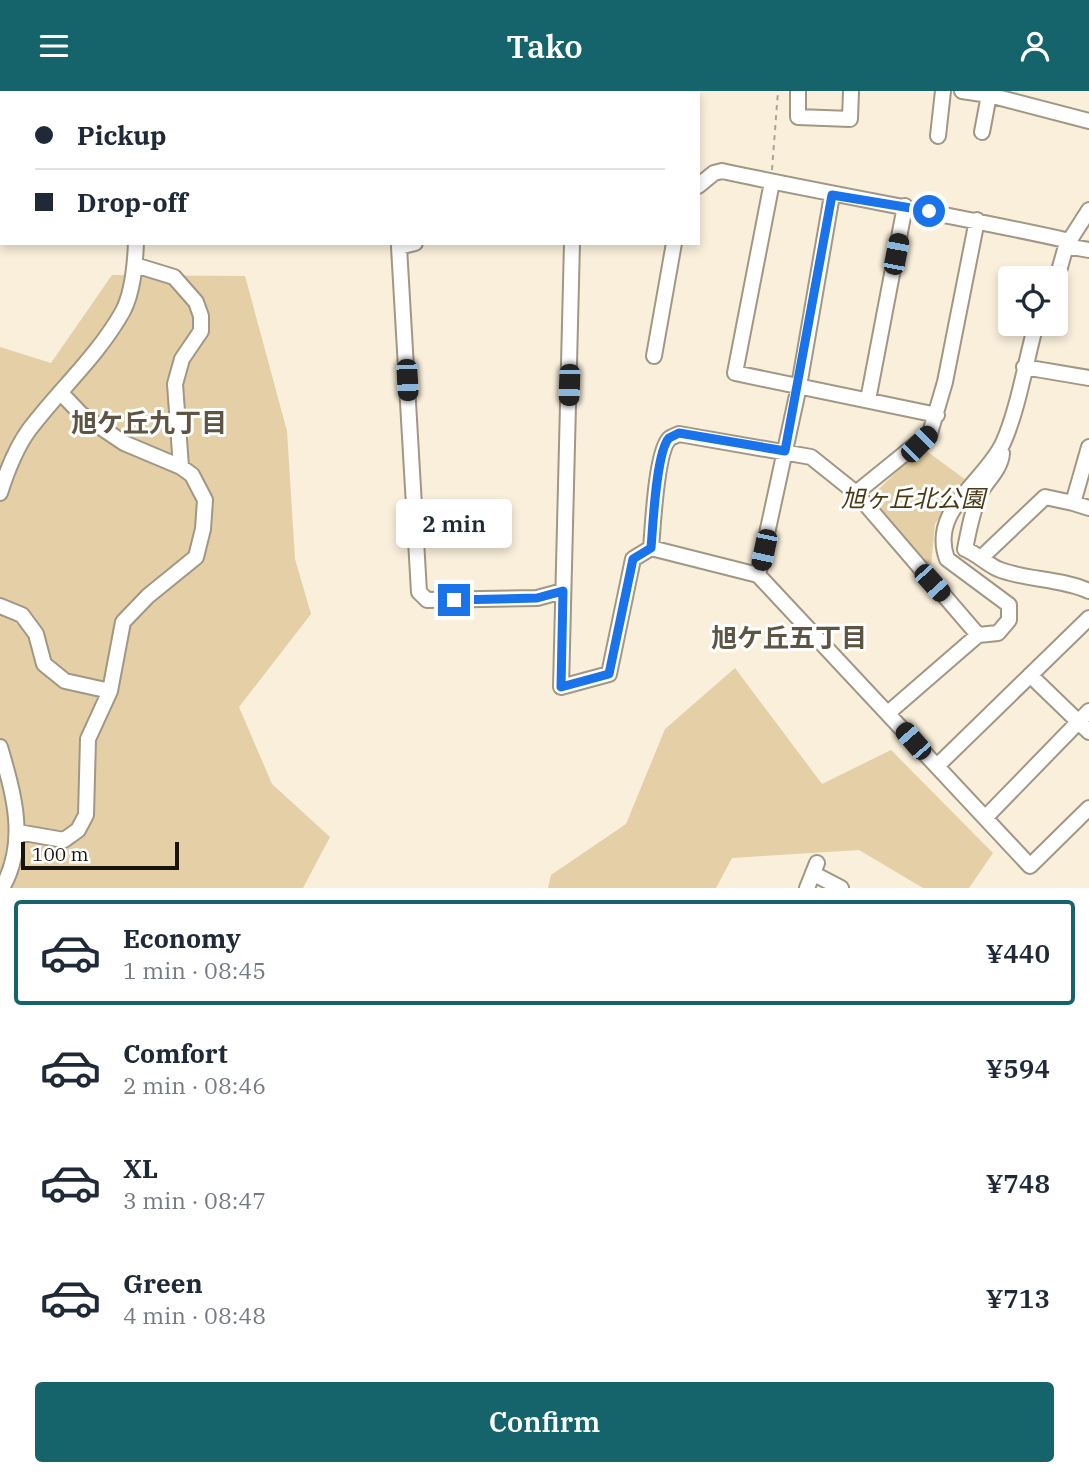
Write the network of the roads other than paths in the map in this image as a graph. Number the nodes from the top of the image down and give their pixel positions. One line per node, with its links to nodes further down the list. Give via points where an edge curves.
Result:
1 (798, 91): 2 (street, via 797,117 850,119)
2 (851, 91)
3 (943, 91): 8 (street)
4 (962, 91): 5 (street)
5 (989, 95): 6 (street); 7 (street)
6 (1089, 121)
7 (982, 132)
8 (938, 136)
9 (772, 182): 10 (street, via 722,171); 11 (street); 27 (street, via 735,373)
10 (700, 184)
11 (832, 195): 12 (street); 27 (street)
12 (905, 206): 14 (street); 29 (street)
13 (1089, 210): 15 (street)
14 (977, 220): 15 (street); 30 (street)
15 (1068, 243): 20 (street); 22 (street)
16 (136, 245): 21 (street)
17 (407, 245): 42 (street, via 399,247 419,593 427,600 537,598)
18 (572, 245): 42 (street)
19 (674, 245): 24 (street)
20 (1089, 250)
21 (135, 265): 28 (street, via 124,310); 34 (street, via 174,277 196,302 201,316 201,331 181,359 175,384)
22 (1061, 266)
23 (1033, 336): 25 (street)
24 (654, 356)
25 (1024, 367): 26 (street); 31 (street)
26 (1089, 378)
27 (799, 386): 29 (street); 33 (street)
28 (61, 393): 34 (street, via 81,414 124,443); 35 (street, via 29,431 9,464)
29 (868, 400): 30 (street)
30 (937, 415): 36 (street, via 930,433 919,444)
31 (1002, 445): 40 (street, via 1001,461 972,514 965,549); 46 (street, via 956,504 945,530 947,559 1009,605 1009,620 998,633)
32 (1089, 447): 37 (street)
33 (785, 451): 36 (street, via 822,463); 39 (street, via 679,433 670,437 663,451); 41 (street)
34 (181, 467): 48 (street, via 192,475 205,500 196,557 123,622)
35 (0, 493)
36 (856, 493): 46 (street)
37 (1073, 503): 38 (street); 40 (street, via 1045,497)
38 (1089, 508)
39 (651, 548): 41 (street); 42 (street, via 633,559 609,674 561,687)
40 (982, 557): 43 (street, via 998,569)
41 (758, 575): 49 (street)
42 (563, 591)
43 (1089, 591)
44 (0, 606): 48 (street, via 22,615 36,634 44,664 65,681)
45 (1089, 618): 47 (street)
46 (978, 635): 49 (street)
47 (1030, 675): 50 (street); 52 (street)
48 (110, 691): 55 (street, via 88,739 86,815 78,830 64,840)
49 (888, 713): 52 (street)
50 (1086, 722): 54 (street)
51 (0, 747): 55 (street, via 15,800)
52 (937, 765): 54 (street)
53 (1089, 808): 54 (street, via 1030,866)
54 (985, 817)
55 (18, 832): 57 (street, via 10,873)
56 (813, 875): 58 (street)
57 (2, 888)
58 (841, 888)

